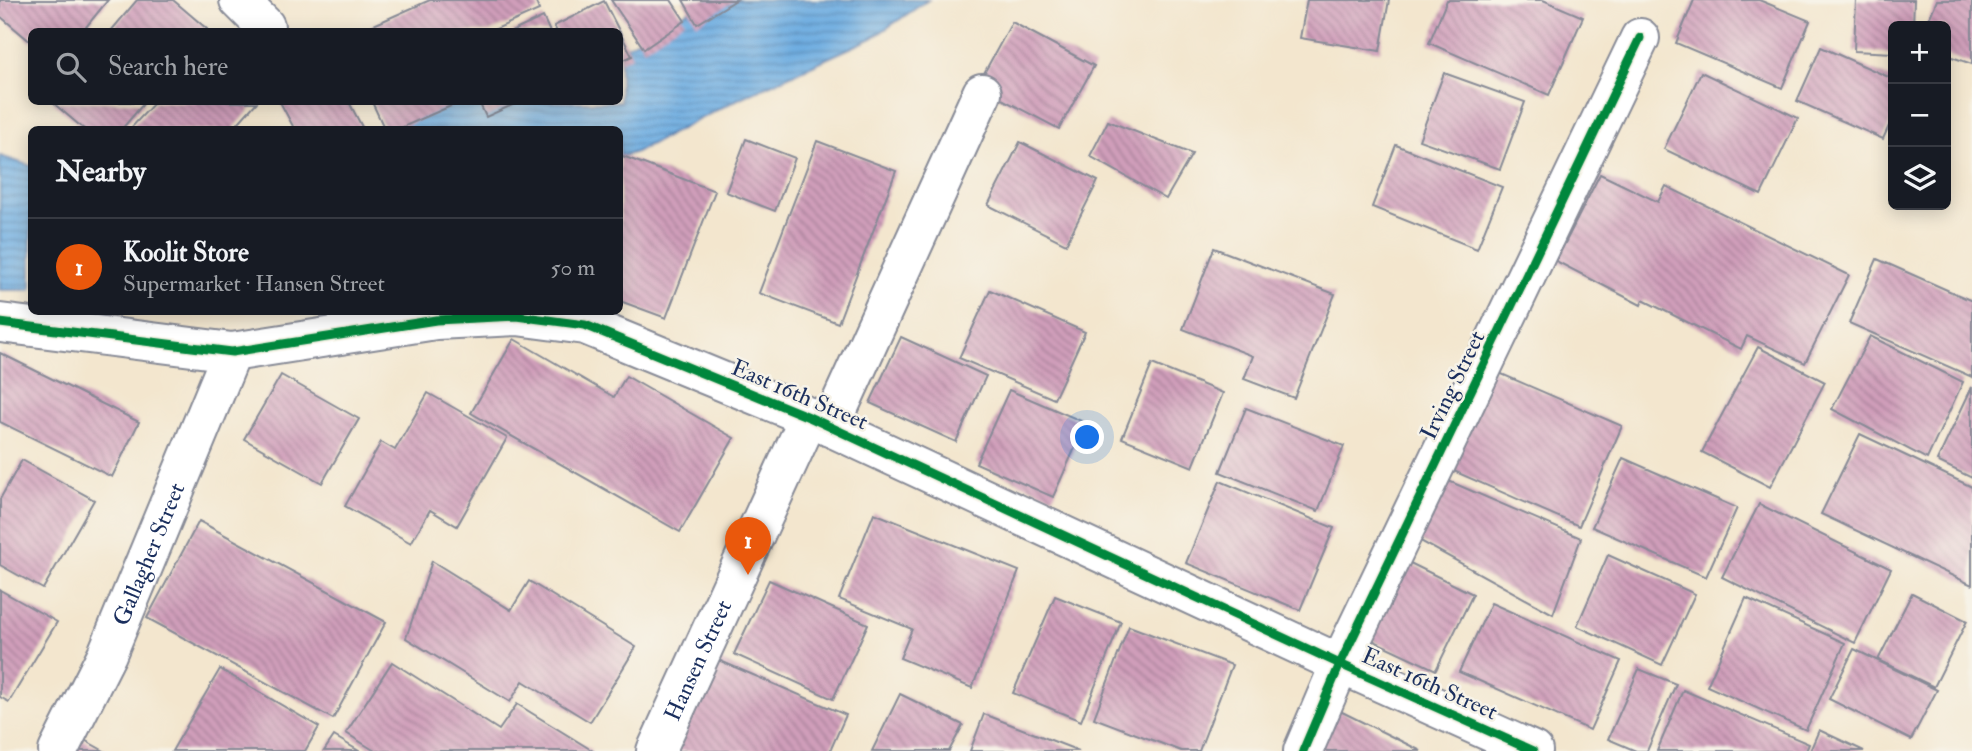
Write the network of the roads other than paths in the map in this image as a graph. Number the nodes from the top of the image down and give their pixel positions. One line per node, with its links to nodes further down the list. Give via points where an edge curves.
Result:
1 (1640, 38): 6 (street, Irving Street)
2 (982, 93): 5 (street, Hansen Street)
3 (0, 323): 4 (street, East 16th Street)
4 (232, 352): 5 (street, East 16th Street, via 436,320 517,316 585,325); 7 (street, Gallagher Street, via 107,654)
5 (820, 422): 6 (street, East 16th Street); 8 (street, Hansen Street)
6 (1340, 664): 9 (street, Irving Street); 10 (street, East 16th Street)
7 (58, 751)
8 (656, 751)
9 (1303, 751)
10 (1533, 751)

